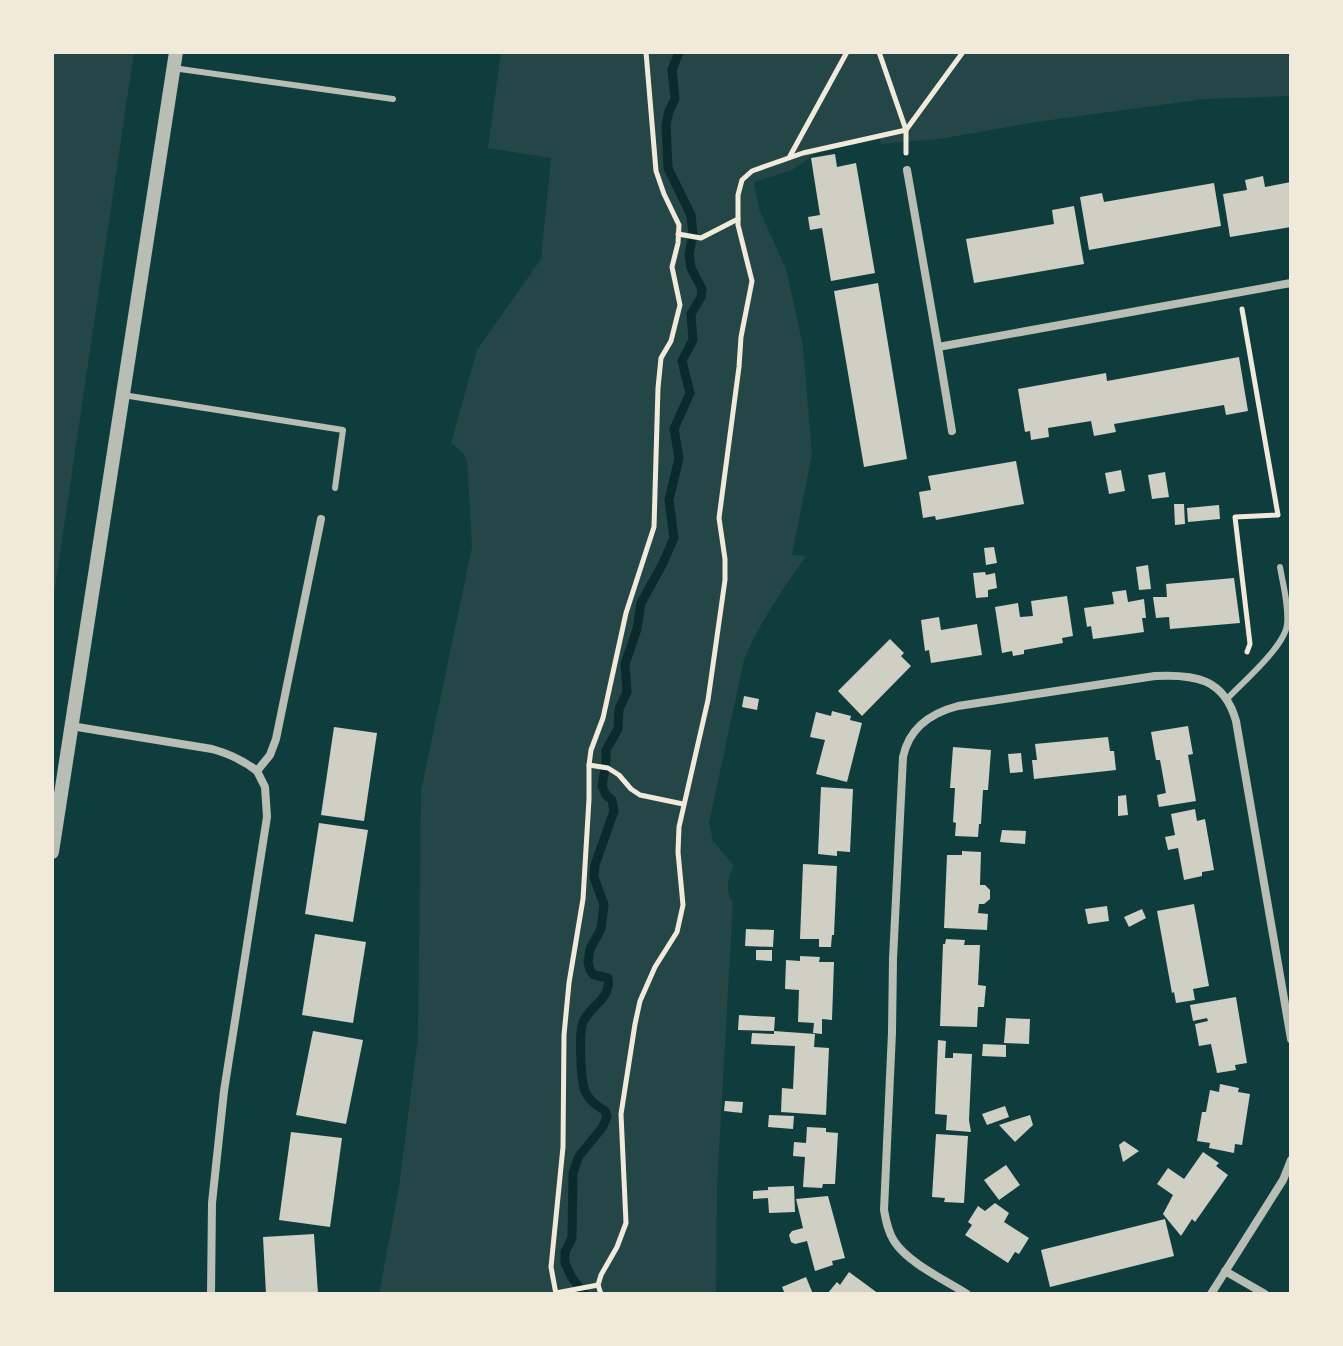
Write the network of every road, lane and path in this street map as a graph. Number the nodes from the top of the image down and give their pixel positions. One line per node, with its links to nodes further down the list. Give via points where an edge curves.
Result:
1 (176, 52): 6 (street)
2 (646, 52): 12 (path, via 656,171)
3 (847, 52): 9 (path)
4 (879, 52): 8 (path)
5 (963, 52): 8 (path)
6 (173, 68): 7 (lane); 16 (street)
7 (393, 99)
8 (906, 130): 9 (path); 10 (path)
9 (789, 158): 11 (path, via 742,180)
10 (907, 170): 15 (street)
11 (738, 219): 12 (path, via 701,238); 26 (path, via 752,281 719,518 725,580 708,700)
12 (678, 234): 24 (path, via 672,267 680,305 661,358 654,527 626,613)
13 (1291, 283): 14 (street)
14 (1239, 292): 15 (street); 21 (path, via 1278,515 1235,517 1250,644)
15 (938, 347): 17 (street)
16 (123, 395): 18 (lane, via 343,430); 23 (street)
17 (952, 431)
18 (335, 488)
19 (321, 519): 25 (street, via 276,739)
20 (1280, 567): 22 (lane, via 1287,630)
21 (1245, 658)
22 (1228, 698): 29 (street); 37 (street, via 1194,677 1155,676 945,709 918,727 906,745 884,1210 900,1249)
23 (71, 726): 25 (street, via 212,749); 27 (street)
24 (589, 765): 26 (path, via 608,768 640,795); 34 (path, via 583,899 564,1035 563,1147 551,1267)
25 (257, 771): 35 (street, via 265,787 267,817 224,1091 212,1203)
26 (683, 804): 33 (path, via 678,852 683,905 677,932 640,1001 621,1114 626,1223)
27 (52, 852)
28 (1291, 969): 29 (lane)
29 (1279, 971): 30 (street)
30 (1291, 1039)
31 (1291, 1160): 32 (street)
32 (1225, 1271): 38 (street); 39 (street)
33 (598, 1285): 34 (path); 36 (path)
34 (556, 1293)
35 (211, 1294)
36 (601, 1294)
37 (967, 1294)
38 (1211, 1294)
39 (1265, 1294)

